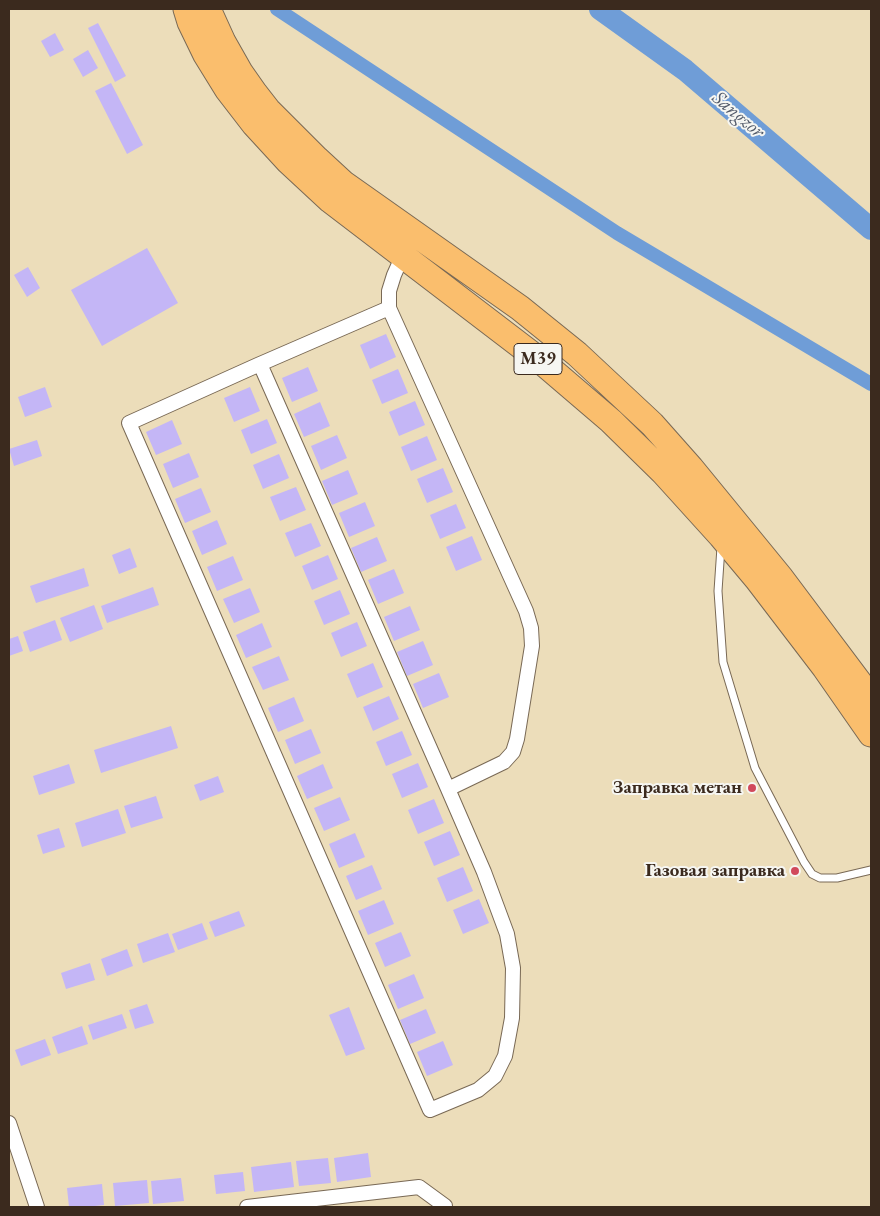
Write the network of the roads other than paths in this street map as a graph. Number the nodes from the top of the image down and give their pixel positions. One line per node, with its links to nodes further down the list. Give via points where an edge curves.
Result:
1 (186, 9): 3 (highway, M39, via 206,55 254,124 330,200)
2 (208, 9): 5 (highway, M39, via 240,72 288,132 343,183)
3 (403, 255): 4 (street, via 389,291); 6 (highway, M39)
4 (389, 308): 7 (street); 11 (street, via 526,611 530,628 532,646 517,739 512,752 504,762)
5 (520, 308): 6 (highway, via 504,315); 9 (highway, M39, via 577,354 652,424 781,578)
6 (505, 332): 8 (highway, M39, via 611,421)
7 (260, 364): 11 (street); 11 (street, via 129,423 430,1110 478,1090 495,1076 505,1056 512,1018 513,968 507,934)
8 (721, 536): 10 (highway, M39, via 825,668); 12 (lane, via 718,592 723,662 755,768 812,874 820,878 837,878)
9 (871, 698)
10 (871, 734)
11 (448, 789)
12 (871, 870)
13 (9, 1123): 14 (street)
14 (37, 1207)
15 (247, 1207): 16 (street, via 419,1187)
16 (445, 1207)

